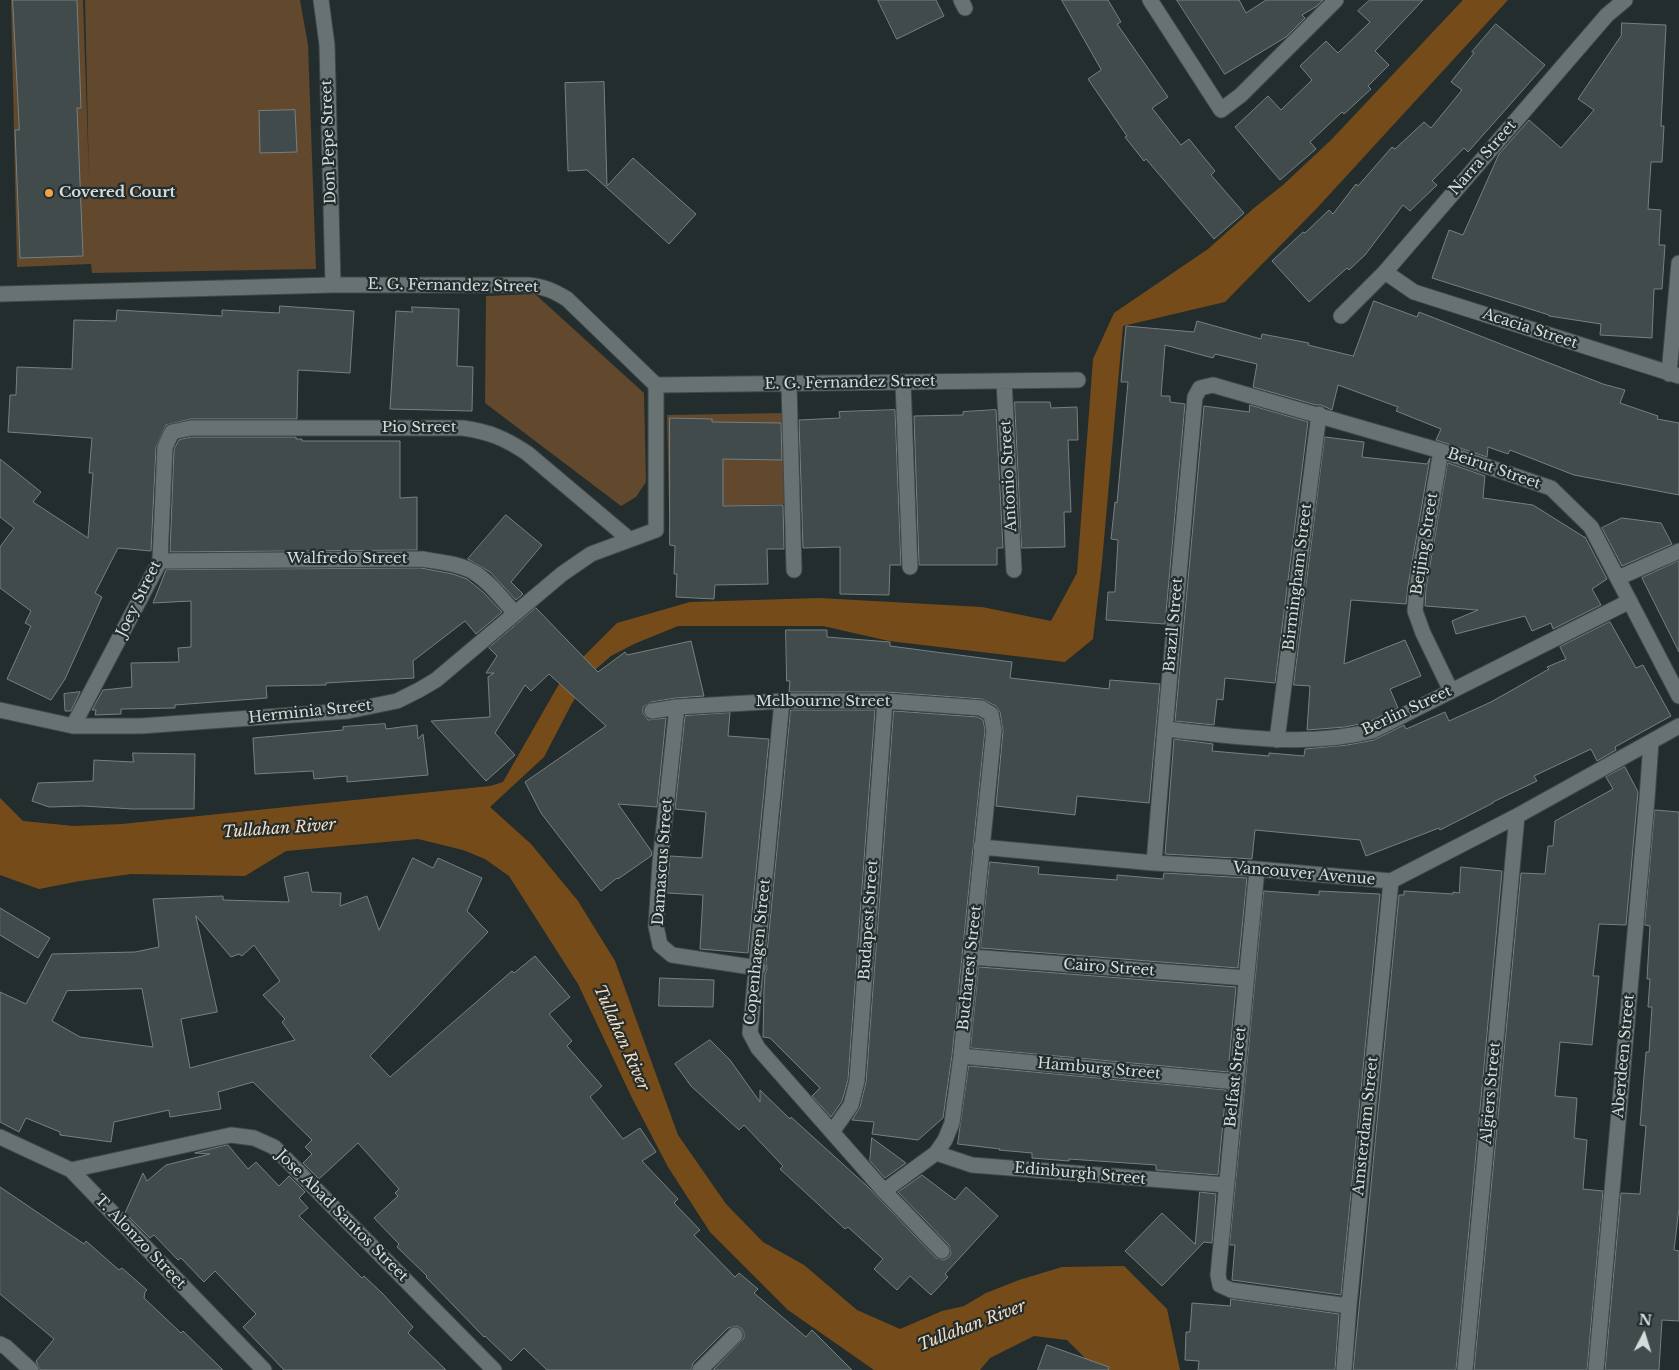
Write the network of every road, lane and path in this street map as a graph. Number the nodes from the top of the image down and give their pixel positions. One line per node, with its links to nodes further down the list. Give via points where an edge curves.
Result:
1 (321, 0): 7 (street, Don Pepe Street, via 327,46)
2 (1150, 0): 4 (street, via 1221,110 1241,95)
3 (1625, 0): 6 (street, Narra Street, via 1607,15)
4 (1329, 3)
5 (1679, 263): 10 (street)
6 (1385, 272): 9 (street, Narra Street); 10 (street, Acacia Street, via 1414,292)
7 (333, 285): 8 (street, E. G. Fernandez Street); 15 (street, E. G. Fernandez Street, via 541,286 567,299)
8 (0, 294)
9 (1341, 316)
10 (1674, 375)
11 (1078, 380): 12 (street, E. G. Fernandez Street)
12 (1004, 381): 13 (street, E. G. Fernandez Street); 25 (street, Antonio Street)
13 (903, 382): 14 (street, E. G. Fernandez Street); 23 (street)
14 (789, 384): 15 (street, E. G. Fernandez Street); 24 (street)
15 (656, 385): 20 (street, Herminia Street, via 656,530)
16 (1200, 388): 17 (street, Beirut Street, via 1213,385); 39 (street, Brazil Street, via 1195,397)
17 (1319, 414): 19 (street, Beirut Street); 40 (street, Birmingham Street)
18 (172, 432): 20 (street, Pio Street, via 192,428 463,428 486,431 527,453); 22 (street, Joey Street, via 165,447)
19 (1441, 451): 26 (street, Beirut Street, via 1551,488 1590,528); 29 (street, Beijing Street, via 1415,611)
20 (629, 539): 28 (street, Herminia Street, via 591,554)
21 (1679, 551): 26 (street)
22 (160, 561): 28 (street, Walfredo Street, via 422,559 472,572 489,584); 37 (street, Joey Street)
23 (910, 567)
24 (794, 570)
25 (1014, 570)
26 (1618, 578): 27 (street, Beirut Street)
27 (1630, 601): 29 (street, Berlin Street); 30 (street, Beirut Street)
28 (515, 613): 37 (street, Herminia Street, via 436,680 397,701 339,711 141,726)
29 (1451, 691): 40 (street, Berlin Street, via 1372,731 1347,737)
30 (1679, 696)
31 (782, 701): 32 (street, Melbourne Street); 33 (street, Melbourne Street); 48 (street, Copenhagen Street)
32 (885, 701): 36 (street, Melbourne Street, via 981,708); 52 (street, Budapest Street, via 856,1081 851,1105)
33 (677, 707): 35 (street, Melbourne Street); 48 (street, Damascus Street, via 660,863 656,926 660,945 672,955)
34 (0, 710): 37 (street, Herminia Street)
35 (652, 711)
36 (992, 714): 43 (street, Bucharest Street, via 994,730)
37 (73, 726)
38 (1679, 726): 41 (street, Vancouver Avenue)
39 (1164, 729): 40 (street, Berlin Street); 44 (street, Brazil Street)
40 (1277, 740)
41 (1651, 742): 42 (street, Vancouver Avenue); 68 (street, Aberdeen Street)
42 (1517, 816): 46 (street, Vancouver Avenue); 67 (street, Algiers Street)
43 (981, 847): 44 (street, Vancouver Avenue); 47 (street, Bucharest Street)
44 (1154, 863): 45 (street, Vancouver Avenue)
45 (1257, 869): 46 (street, Vancouver Avenue); 49 (street, Belfast Street)
46 (1391, 882): 59 (street, Amsterdam Street)
47 (971, 957): 49 (street, Cairo Street); 50 (street, Bucharest Street)
48 (758, 968): 52 (street, Copenhagen Street, via 750,1033 758,1048)
49 (1246, 978): 51 (street, Belfast Street)
50 (961, 1056): 51 (street, Hamburg Street); 54 (street, Bucharest Street, via 952,1123)
51 (1236, 1082): 56 (street, Belfast Street)
52 (832, 1132): 57 (street, Copenhagen Street)
53 (0, 1137): 55 (street, T. Alonzo Street)
54 (936, 1153): 56 (street, Edinburgh Street, via 972,1165); 57 (street, Bucharest Street)
55 (70, 1170): 63 (street, T. Alonzo Street); 64 (street, Jose Abad Santos Street, via 232,1135 254,1138 274,1147)
56 (1226, 1185): 59 (street, Belfast Street, via 1218,1275 1220,1285 1231,1290)
57 (884, 1191): 58 (street, Copenhagen Street)
58 (942, 1252)
59 (1348, 1306): 66 (street, Amsterdam Street)
60 (735, 1335): 65 (street)
61 (0, 1344): 62 (street)
62 (31, 1370)
63 (264, 1370)
64 (494, 1370)
65 (700, 1370)
66 (1344, 1370)
67 (1465, 1370)
68 (1596, 1370)

